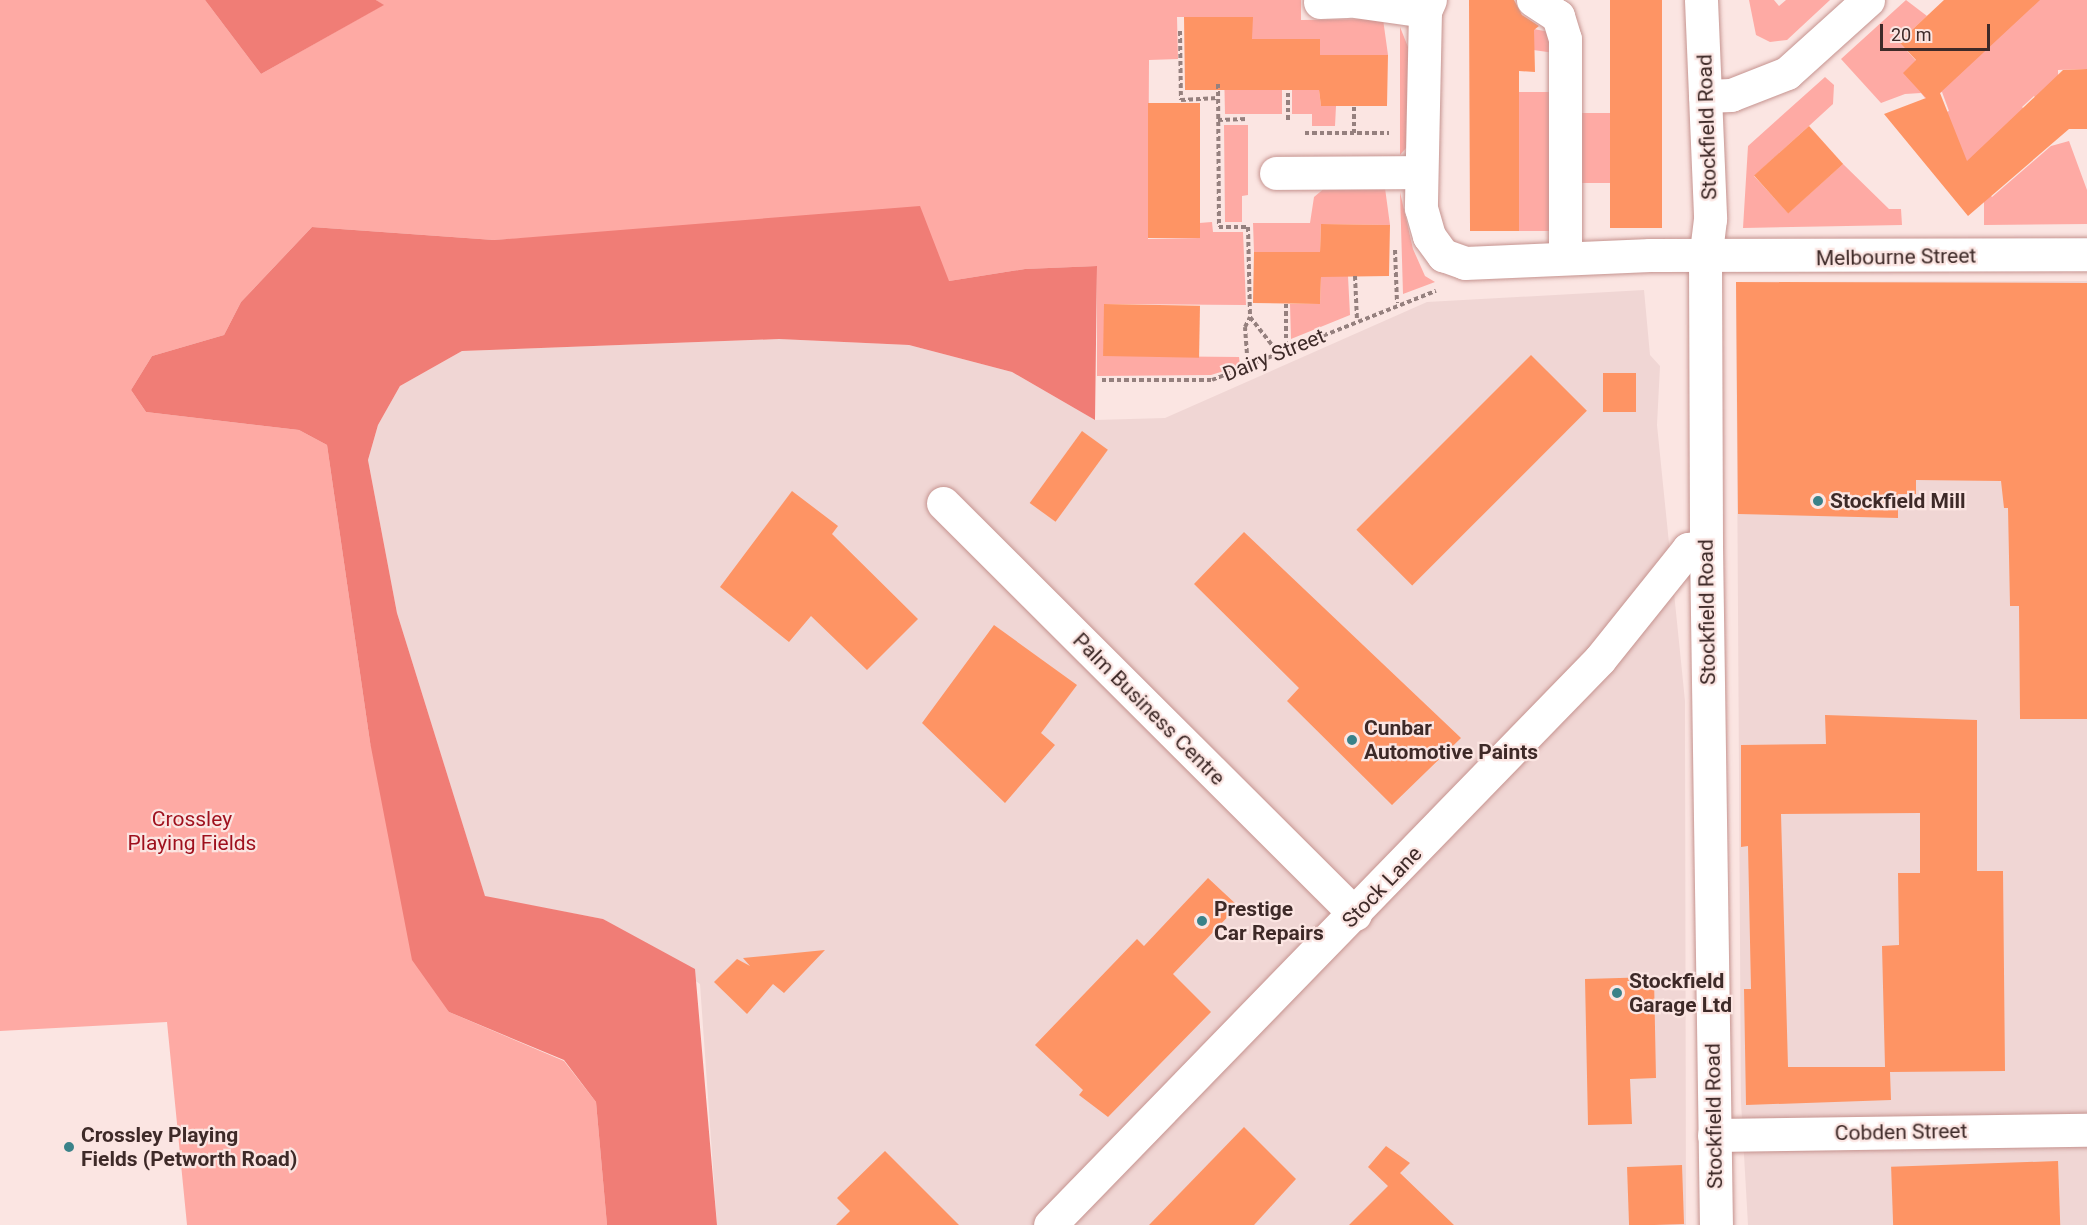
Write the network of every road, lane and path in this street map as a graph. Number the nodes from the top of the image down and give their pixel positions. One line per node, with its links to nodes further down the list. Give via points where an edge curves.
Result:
1 (1533, 0): 21 (street, via 1558,16 1565,39)
2 (1701, 0): 9 (street, Stockfield Road)
3 (1869, 0): 9 (street, via 1787,73 1731,95)
4 (1338, 1): 5 (street)
5 (1427, 5): 18 (street)
6 (1180, 31): 10 (path, via 1181,100)
7 (1218, 84): 10 (path)
8 (1288, 90): 14 (path)
9 (1705, 96): 22 (street, Stockfield Road, via 1710,219)
10 (1218, 98): 13 (path)
11 (1354, 106): 16 (path)
12 (1247, 119): 13 (path)
13 (1218, 120): 26 (path, via 1219,227 1248,227)
14 (1288, 120)
15 (1305, 133): 16 (path)
16 (1354, 133): 17 (path)
17 (1394, 133)
18 (1420, 172): 19 (street); 21 (street, via 1421,208 1429,236 1443,255 1465,263)
19 (1276, 173)
20 (2087, 254): 22 (street, Melbourne Street)
21 (1565, 256): 22 (street)
22 (1705, 257): 33 (street, Stockfield Road)
23 (1355, 276): 27 (path)
24 (1440, 290): 27 (path, Dairy Street)
25 (1286, 304): 28 (path)
26 (1250, 317): 29 (path); 30 (path, via 1245,327)
27 (1357, 321): 28 (path, Dairy Street)
28 (1286, 351): 29 (path, Dairy Street)
29 (1278, 354): 30 (path, Dairy Street)
30 (1248, 368): 31 (path, Dairy Street, via 1212,380)
31 (1102, 380)
32 (943, 503): 34 (street, Palm Business Centre)
33 (1706, 546): 34 (street, Stock Lane, via 1688,549 1600,659); 36 (street, Stockfield Road)
34 (1355, 914): 37 (street, Stock Lane)
35 (2087, 1130): 36 (street, Cobden Street)
36 (1714, 1135): 38 (street, Stockfield Road)
37 (1050, 1225)
38 (1716, 1225)

